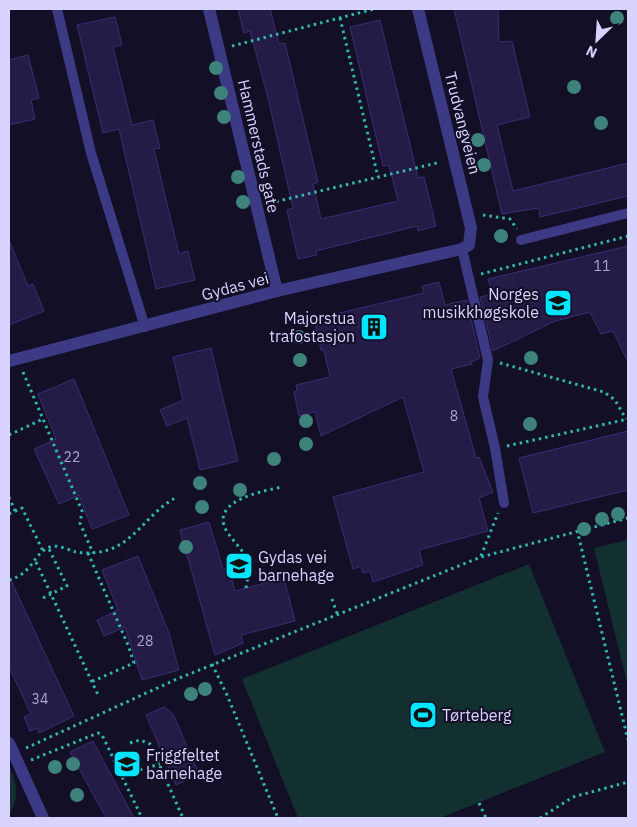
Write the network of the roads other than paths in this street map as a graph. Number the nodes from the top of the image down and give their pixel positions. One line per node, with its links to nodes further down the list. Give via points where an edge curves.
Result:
1 (56, 9): 8 (lane, via 91,153)
2 (209, 9): 7 (street, Hammerstads gate)
3 (418, 9): 6 (street, Trudvangveien, via 469,220 472,238)
4 (628, 213): 5 (lane)
5 (521, 240)
6 (465, 247): 7 (street, Gydas vei); 10 (lane, via 488,360 483,397)
7 (277, 291): 8 (street, Gydas vei)
8 (145, 326): 9 (street, Gydas vei)
9 (9, 361)
10 (504, 503)
11 (11, 748): 12 (street)
12 (43, 818)

